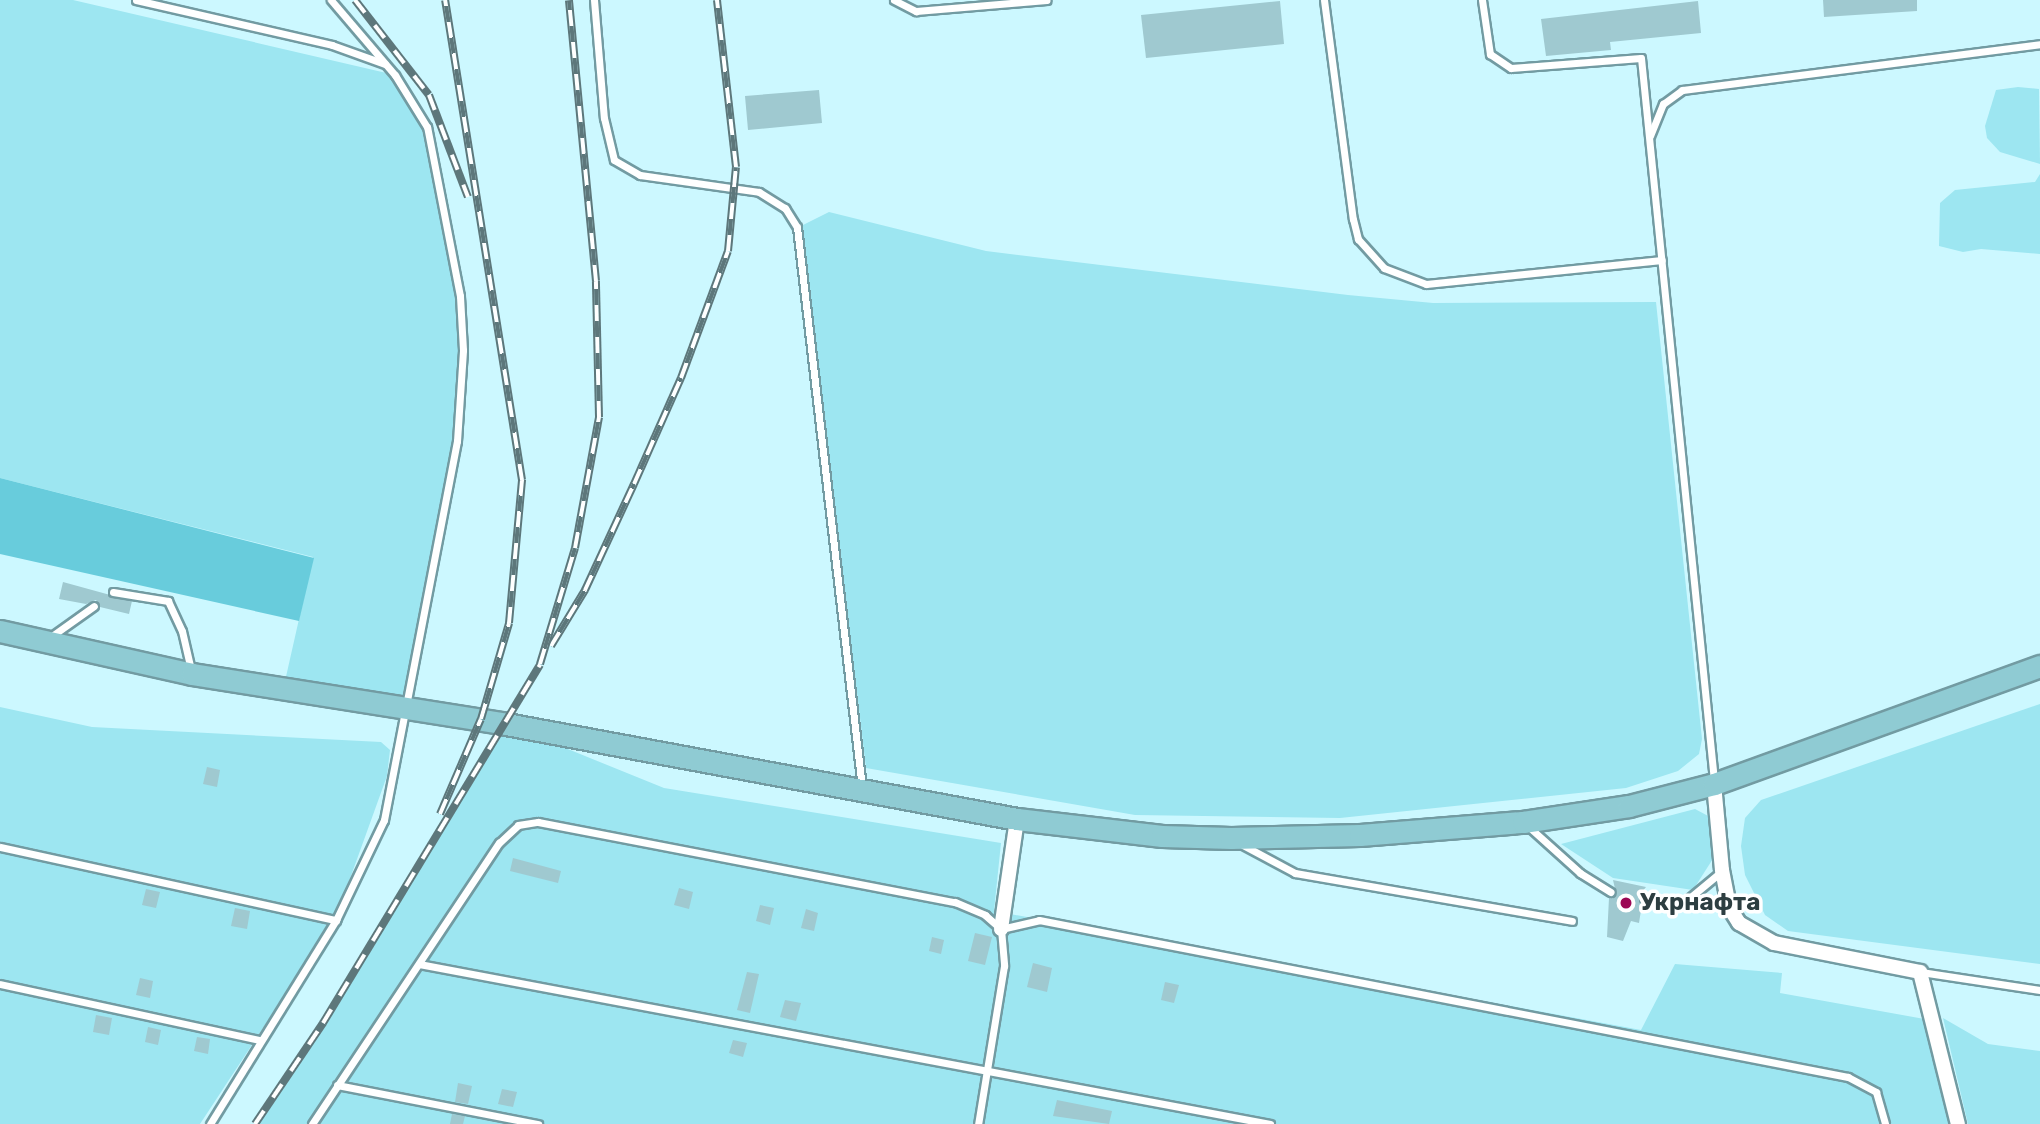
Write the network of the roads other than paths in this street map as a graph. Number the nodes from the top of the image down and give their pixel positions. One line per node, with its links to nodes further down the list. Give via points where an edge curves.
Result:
1 (135, 0): 9 (lane, via 332,45)
2 (331, 0): 9 (lane)
3 (594, 0): 20 (lane, via 604,118 614,160 640,175 760,192 785,208 797,227)
4 (894, 0): 5 (lane, via 916,11)
5 (1047, 0)
6 (1324, 0): 11 (lane, via 1353,219 1358,239 1384,268 1426,284)
7 (1482, 0): 10 (lane, via 1490,54 1511,68 1641,58)
8 (2040, 44): 10 (lane, via 1690,88 1663,104)
9 (386, 64): 18 (lane, via 427,127 460,296 463,350 449,503)
10 (1649, 138): 11 (lane)
11 (1662, 260): 19 (lane)
12 (113, 592): 17 (lane, via 168,601 182,631)
13 (94, 606): 15 (lane)
14 (0, 631): 15 (main road)
15 (45, 641): 17 (main road)
16 (2040, 666): 19 (main road)
17 (191, 674): 18 (main road)
18 (408, 710): 20 (main road, via 506,723); 28 (lane, via 392,765 384,820)
19 (1714, 784): 22 (main road, via 1629,806); 25 (street)
20 (863, 792): 21 (main road)
21 (1017, 819): 23 (main road, via 1161,836); 30 (street)
22 (1523, 822): 23 (main road, via 1360,835); 26 (lane, via 1580,873)
23 (1231, 838): 29 (lane, via 1296,873)
24 (0, 846): 28 (lane)
25 (1722, 870): 27 (lane, via 1686,900 1665,903); 32 (street, via 1729,907 1739,923 1774,943)
26 (1610, 892)
27 (1644, 898)
28 (336, 920): 35 (lane)
29 (1572, 921)
30 (1001, 929): 31 (lane, via 985,915 955,902 529,822 508,831); 36 (lane, via 1003,966); 43 (lane, via 1039,920 1848,1077 1876,1092)
31 (419, 964): 36 (lane); 37 (lane)
32 (1920, 972): 34 (lane); 44 (street)
33 (0, 984): 35 (lane)
34 (2040, 990)
35 (260, 1041): 38 (lane)
36 (988, 1070): 41 (lane); 42 (lane)
37 (337, 1085): 39 (lane); 40 (lane)
38 (210, 1124)
39 (312, 1124)
40 (538, 1124)
41 (978, 1124)
42 (1270, 1124)
43 (1885, 1124)
44 (1958, 1124)

